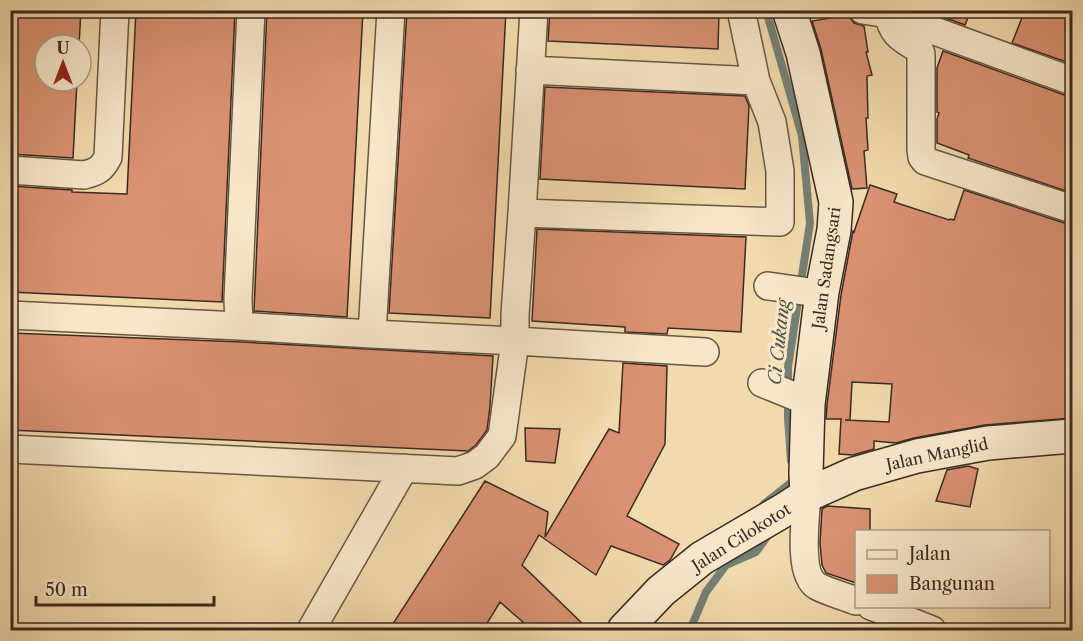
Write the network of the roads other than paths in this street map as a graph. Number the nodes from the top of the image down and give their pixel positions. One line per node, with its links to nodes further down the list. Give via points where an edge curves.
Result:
1 (115, 10): 11 (street, via 108,157 103,166 84,175)
2 (251, 10): 15 (street)
3 (391, 10): 16 (street)
4 (534, 10): 8 (street)
5 (741, 10): 9 (street)
6 (789, 10): 22 (street, Jalan Sadangsari, via 803,53 836,202 834,230 797,289 787,393 806,473)
7 (879, 12): 10 (street); 12 (street, via 902,40 921,54 921,149 925,161)
8 (530, 70): 9 (street); 13 (street)
9 (756, 81): 13 (street, via 772,122 780,171 779,232)
10 (1072, 81)
11 (10, 170)
12 (1072, 209)
13 (522, 213): 17 (street)
14 (10, 315): 15 (street)
15 (239, 326): 16 (street)
16 (372, 334): 17 (street)
17 (515, 341): 18 (street); 21 (street, via 502,436 487,456 458,471)
18 (705, 352)
19 (1072, 436): 22 (street, Jalan Manglid, via 988,442 917,456 854,474)
20 (10, 449): 21 (street)
21 (404, 468): 25 (street)
22 (796, 502): 23 (street, via 808,577 816,585); 26 (street, Jalan Cilokotot, via 702,558 661,591)
23 (855, 601)
24 (876, 608): 27 (street)
25 (311, 630)
26 (624, 630)
27 (932, 630)

